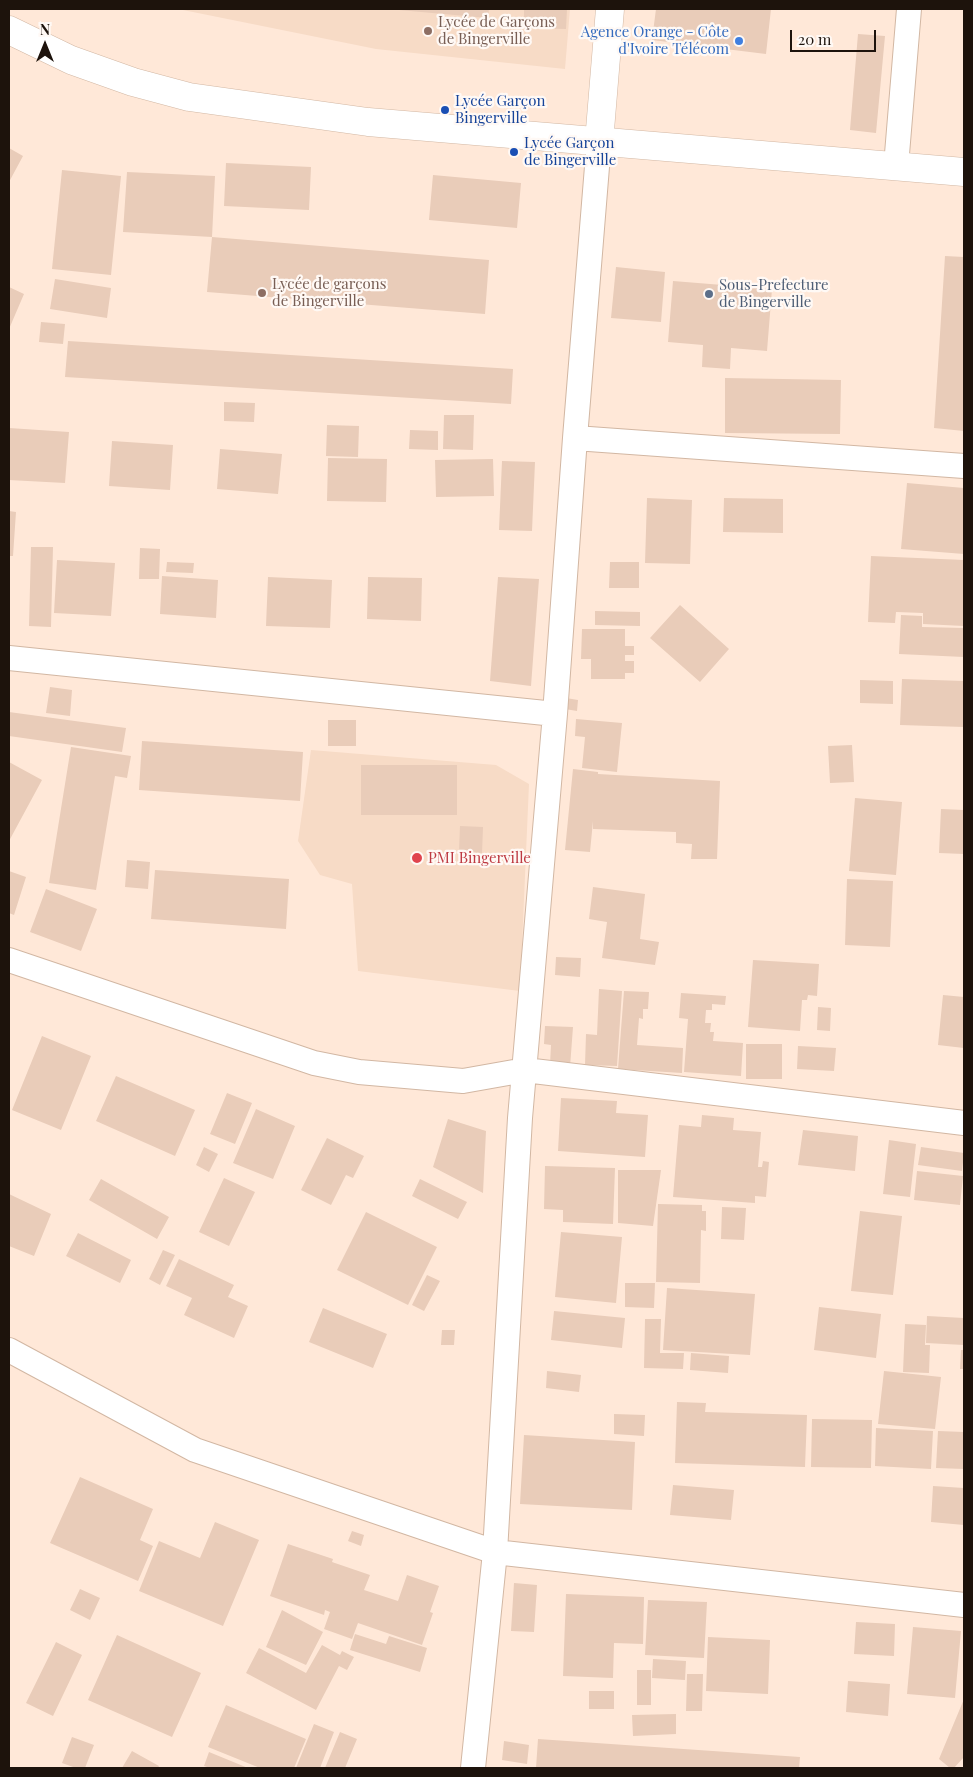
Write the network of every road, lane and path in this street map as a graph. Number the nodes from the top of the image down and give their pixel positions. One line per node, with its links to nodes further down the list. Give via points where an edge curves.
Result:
1 (610, 9): 4 (main road)
2 (909, 9): 5 (street)
3 (9, 30): 4 (main road, via 71,60 189,97 368,122)
4 (599, 142): 5 (main road); 7 (street)
5 (896, 166): 6 (main road)
6 (964, 172)
7 (574, 438): 8 (street); 10 (street)
8 (964, 466)
9 (9, 658): 10 (street)
10 (555, 714): 12 (street)
11 (11, 967): 12 (street, via 314,1063 359,1072 463,1081)
12 (525, 1070): 13 (street); 15 (street)
13 (964, 1123)
14 (9, 1350): 15 (street, via 195,1450)
15 (495, 1552): 16 (street); 17 (street)
16 (964, 1605)
17 (473, 1768)

